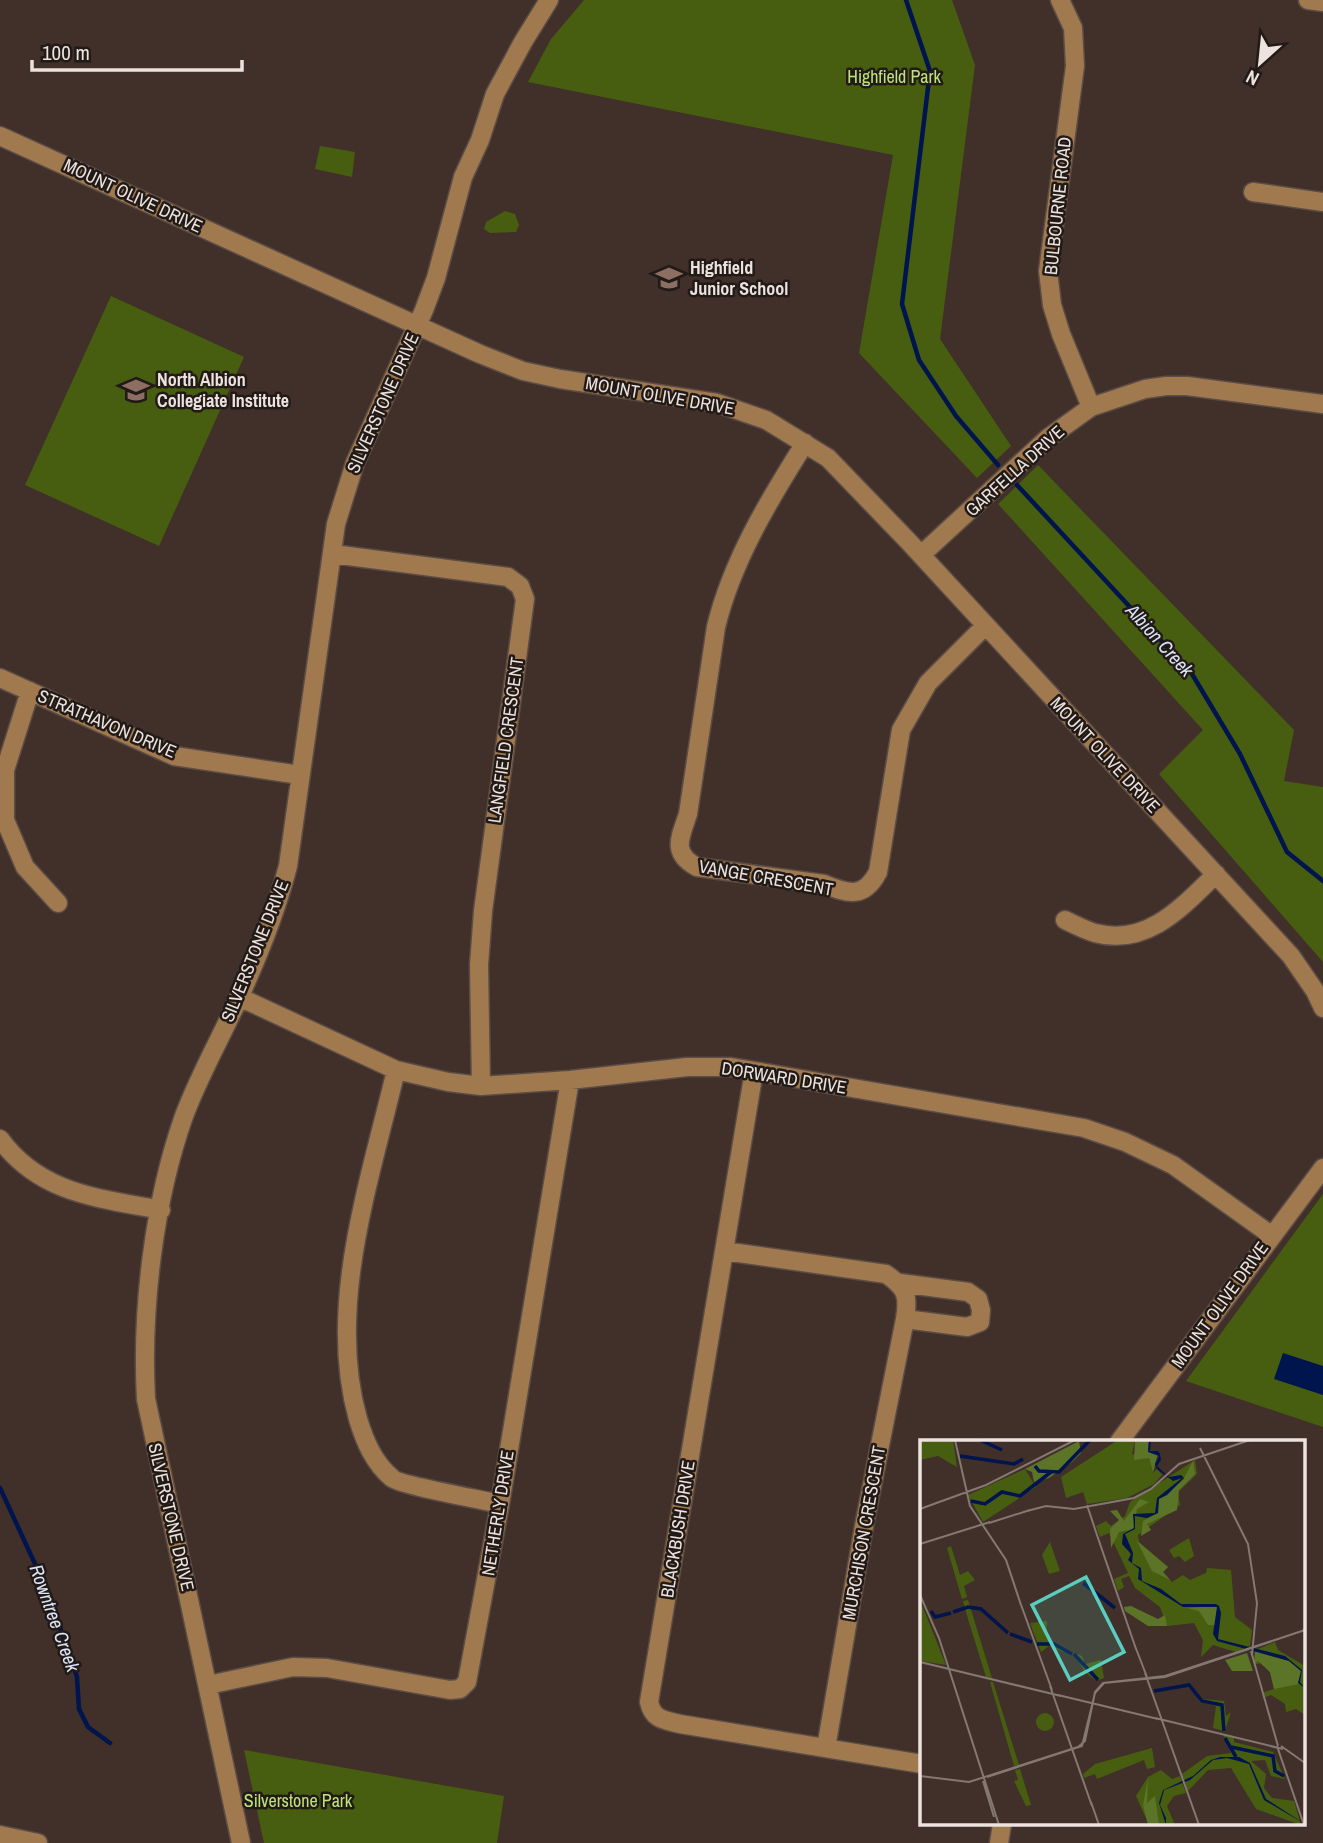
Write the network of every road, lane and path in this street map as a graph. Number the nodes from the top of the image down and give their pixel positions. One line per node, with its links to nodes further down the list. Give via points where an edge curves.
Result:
1 (549, 0): 8 (street, SILVERSTONE DRIVE, via 495,94 463,177 436,278)
2 (1060, 0): 10 (street, BULBOURNE ROAD, via 1073,28 1075,66 1048,271 1058,324)
3 (1308, 0): 4 (street)
4 (1323, 2)
5 (0, 136): 8 (street, MOUNT OLIVE DRIVE)
6 (1253, 192): 7 (street)
7 (1323, 202)
8 (417, 325): 11 (street, MOUNT OLIVE DRIVE, via 523,370 718,403 766,420); 12 (street, SILVERSTONE DRIVE, via 355,463 336,524)
9 (1323, 404): 10 (street, GARFELLA DRIVE, via 1166,386)
10 (1091, 407): 13 (street, GARFELLA DRIVE, via 1048,438)
11 (805, 443): 13 (street, MOUNT OLIVE DRIVE, via 846,475); 14 (street, VANGE CRESCENT, via 735,569 722,602 688,814 680,837 682,856 698,867 824,884 853,893 872,884 878,872 901,730 928,683)
12 (333, 554): 17 (street, SILVERSTONE DRIVE); 26 (street, LANGFIELD CRESCENT, via 508,577 520,586 525,599 483,911)
13 (921, 555): 14 (street, MOUNT OLIVE DRIVE)
14 (985, 626): 18 (street, MOUNT OLIVE DRIVE)
15 (0, 678): 16 (street, STRATHAVON DRIVE)
16 (30, 691): 17 (street, STRATHAVON DRIVE, via 174,756); 19 (street, via 5,770 5,820 25,867)
17 (300, 775): 21 (street, SILVERSTONE DRIVE, via 278,904)
18 (1216, 874): 20 (street, via 1178,912 1137,934 1095,933); 22 (street, MOUNT OLIVE DRIVE, via 1291,956)
19 (58, 903)
20 (1065, 920)
21 (239, 998): 23 (street, DORWARD DRIVE); 29 (street, SILVERSTONE DRIVE, via 185,1115)
22 (1323, 1008)
23 (396, 1070): 26 (street, DORWARD DRIVE); 35 (street, via 361,1209 345,1324 350,1391 366,1446 393,1480)
24 (754, 1072): 25 (street, DORWARD DRIVE, via 687,1067); 30 (street, DORWARD DRIVE, via 1084,1128 1173,1165); 31 (street, BLACKBUSH DRIVE)
25 (570, 1080): 26 (street, DORWARD DRIVE); 35 (street, NETHERLY DRIVE)
26 (481, 1086)
27 (0, 1139): 29 (street, via 27,1169 52,1184 81,1195)
28 (1323, 1168): 30 (street, MOUNT OLIVE DRIVE)
29 (161, 1210): 36 (street, SILVERSTONE DRIVE, via 146,1311 146,1399)
30 (1272, 1235): 34 (street, MOUNT OLIVE DRIVE)
31 (724, 1251): 32 (street, via 886,1274); 37 (street, BLACKBUSH DRIVE, via 649,1702 654,1717 661,1720)
32 (900, 1283): 33 (street, MURCHISON CRESCENT, via 908,1304); 33 (street, via 968,1292 978,1299 981,1310 980,1322 967,1328)
33 (905, 1319): 37 (street, MURCHISON CRESCENT)
34 (1120, 1440)
35 (500, 1504): 36 (street, NETHERLY DRIVE, via 471,1672 460,1689 293,1667)
36 (208, 1685): 41 (street, SILVERSTONE DRIVE)
37 (826, 1748): 38 (street, BLACKBUSH DRIVE)
38 (920, 1765)
39 (0, 1835): 40 (street)
40 (38, 1843)
41 (241, 1843)

